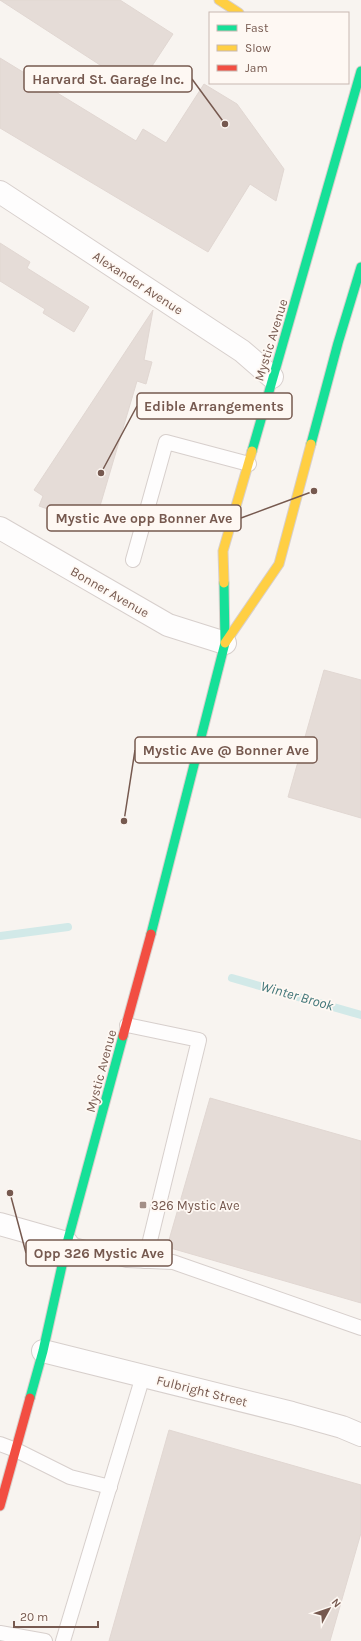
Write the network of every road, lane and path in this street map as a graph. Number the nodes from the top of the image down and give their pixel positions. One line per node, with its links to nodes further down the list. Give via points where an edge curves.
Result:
1 (219, 0): 2 (main road)
2 (237, 12)
3 (361, 71): 5 (main road, Mystic Avenue)
4 (348, 84): 5 (main road)
5 (359, 91): 10 (main road, Mystic Avenue)
6 (0, 192): 10 (street, Alexander Avenue, via 242,351)
7 (361, 267): 9 (main road, Mystic Avenue)
8 (361, 290): 9 (main road)
9 (350, 306): 14 (main road, Mystic Avenue, via 279,564)
10 (272, 378): 11 (main road, Mystic Avenue)
11 (249, 464): 13 (lane, via 166,442); 14 (main road, Mystic Avenue, via 223,551)
12 (0, 528): 14 (street, Bonner Avenue, via 168,625)
13 (133, 560)
14 (225, 643): 15 (main road, Mystic Avenue)
15 (127, 1025): 17 (main road, Mystic Avenue); 18 (lane, via 199,1040)
16 (0, 1224): 17 (street)
17 (67, 1242): 18 (lane, via 127,1260); 20 (main road, Mystic Avenue)
18 (146, 1261): 19 (lane, via 173,1262)
19 (361, 1328)
20 (43, 1351): 21 (street, Fulbright Street); 24 (main road, Mystic Avenue)
21 (143, 1376): 22 (street, Fulbright Street, via 292,1413); 25 (lane)
22 (361, 1434)
23 (0, 1444): 24 (lane)
24 (16, 1450): 25 (lane, via 70,1477); 26 (main road, Mystic Avenue)
25 (110, 1487): 29 (lane)
26 (0, 1506)
27 (0, 1633): 28 (lane)
28 (45, 1641)
29 (63, 1641)

